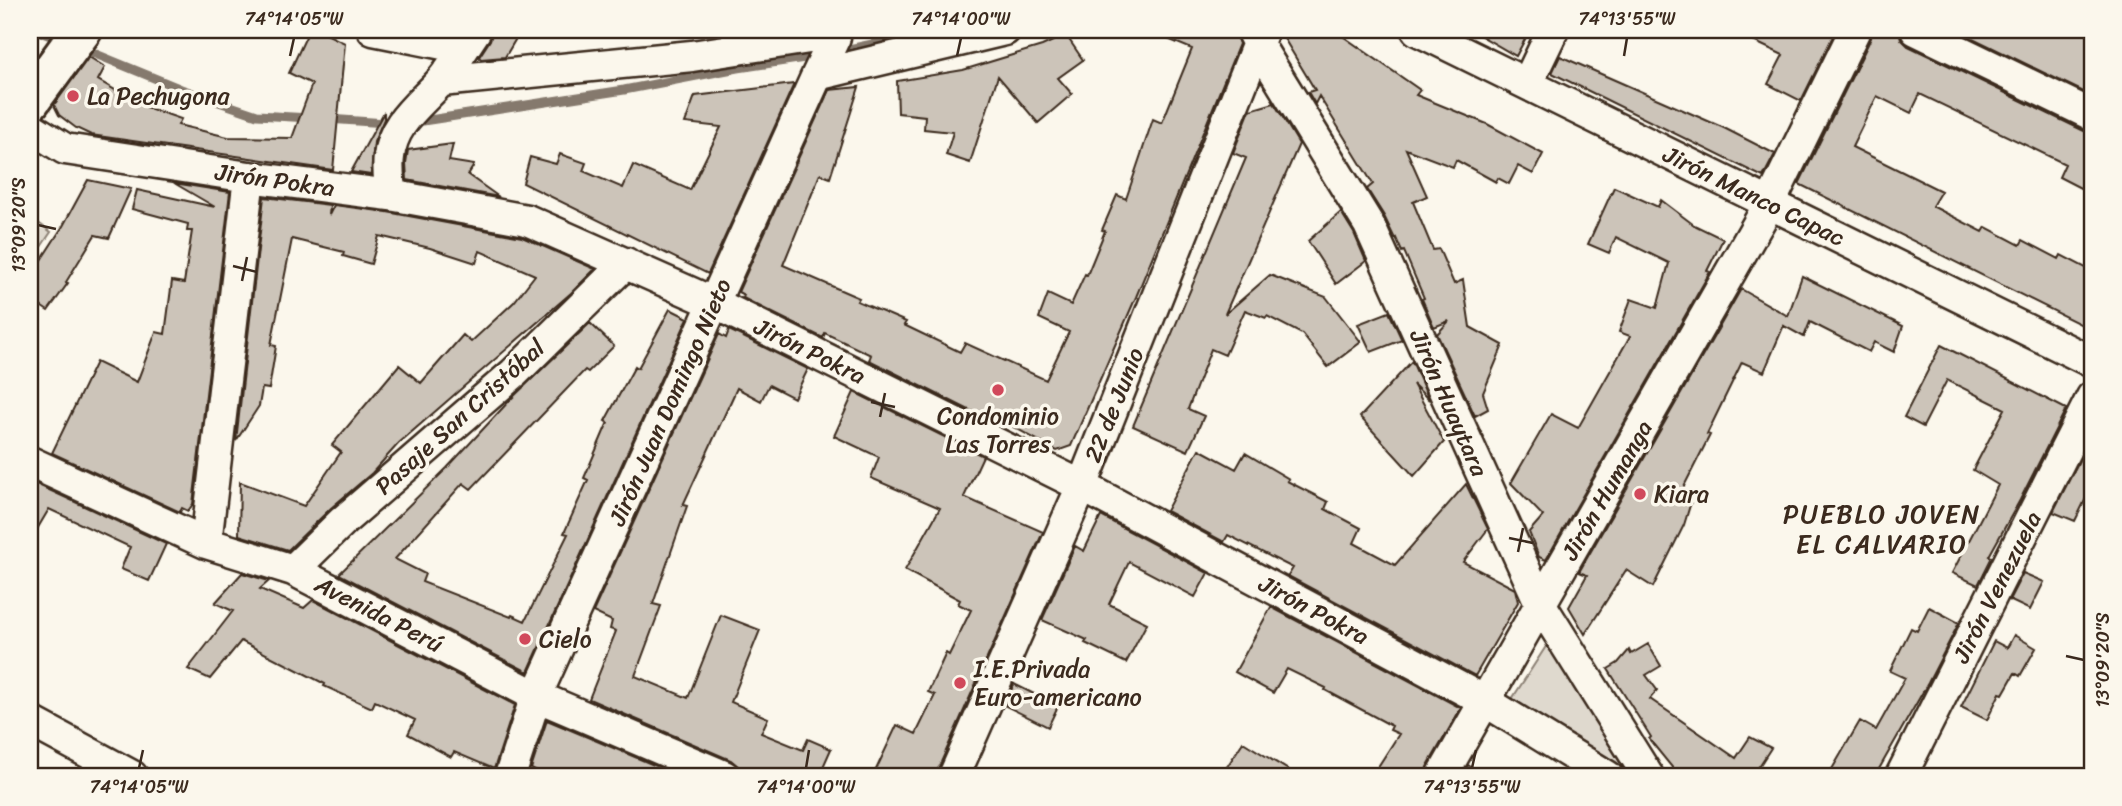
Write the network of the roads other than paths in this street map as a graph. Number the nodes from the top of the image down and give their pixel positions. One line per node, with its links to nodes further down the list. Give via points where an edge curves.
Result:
1 (81, 30): 14 (highway)
2 (373, 30): 10 (street)
3 (1005, 30): 11 (street)
4 (1416, 30): 13 (street, Jirón Manco Capac)
5 (1553, 30): 13 (street)
6 (1855, 30): 19 (street, Jirón Humanga)
7 (1916, 30): 15 (street)
8 (835, 33): 11 (street, Jirón Juan Domingo Nieto); 12 (street, via 692,56)
9 (1258, 35): 25 (street, 22 de Junio); 28 (street, Jirón Huaytara, via 1369,225)
10 (470, 39): 12 (street)
11 (818, 74): 21 (street, Jirón Juan Domingo Nieto)
12 (441, 81): 18 (street, via 395,132 388,160)
13 (1527, 84): 19 (street, Jirón Manco Capac)
14 (40, 87)
15 (2092, 115)
16 (30, 127): 17 (street, Jirón Pokra, via 65,149)
17 (249, 177): 18 (street, Jirón Pokra); 26 (street)
18 (390, 195): 20 (street, Jirón Pokra, via 527,220)
19 (1770, 203): 22 (street, Jirón Manco Capac); 28 (street, Jirón Humanga)
20 (626, 263): 21 (street, Jirón Pokra); 27 (street, Pasaje San Cristóbal, via 514,373)
21 (714, 303): 25 (street, Jirón Pokra); 29 (street, Jirón Juan Domingo Nieto)
22 (2092, 362)
23 (2092, 397): 39 (street, Jirón Venezuela)
24 (30, 462): 26 (street, Avenida Perú)
25 (1082, 486): 30 (street, Jirón Pokra); 35 (street, 22 de Junio)
26 (205, 543): 27 (street, Avenida Perú)
27 (293, 570): 29 (street, Avenida Perú)
28 (1541, 606): 30 (street, Jirón Humanga); 38 (street, Jirón Huaytara)
29 (536, 696): 33 (street, Jirón Juan Domingo Nieto); 34 (street, Avenida Perú)
30 (1485, 701): 36 (street, Jirón Humanga); 37 (street, Jirón Pokra)
31 (30, 721): 32 (street)
32 (132, 776)
33 (509, 776)
34 (724, 776)
35 (954, 776)
36 (1442, 776)
37 (1607, 776)
38 (1648, 776)
39 (1901, 776)

